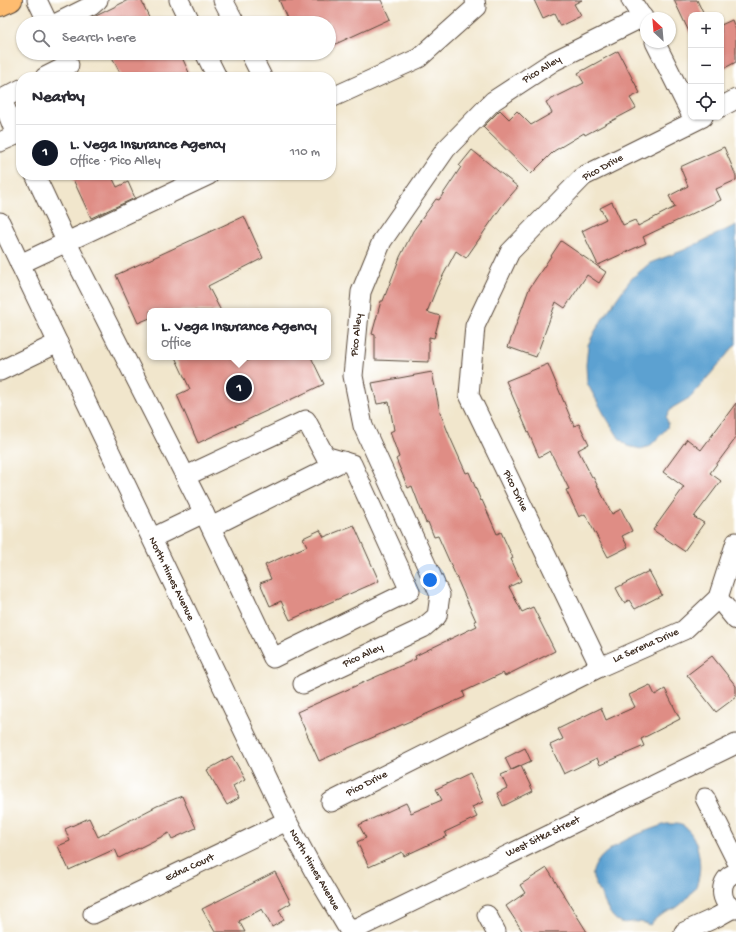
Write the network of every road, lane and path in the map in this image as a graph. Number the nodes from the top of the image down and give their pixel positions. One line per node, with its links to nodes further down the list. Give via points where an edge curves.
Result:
1 (10, 0): 8 (main road)
2 (37, 0): 10 (street)
3 (98, 0): 11 (street)
4 (179, 0): 12 (street)
5 (223, 0): 13 (street)
6 (475, 0): 23 (street, via 476,7 419,58)
7 (631, 0): 9 (street)
8 (0, 5)
9 (640, 14)
10 (45, 16)
11 (71, 16)
12 (187, 16)
13 (231, 16)
14 (640, 22): 44 (street, Pico Alley, via 554,61 493,101 446,149 382,241 361,292 353,376 363,426 440,595 437,616 423,628)
15 (659, 48): 25 (street)
16 (66, 60): 19 (street, via 69,65)
17 (208, 60): 20 (street)
18 (254, 60): 21 (street)
19 (55, 72)
20 (214, 72)
21 (260, 72)
22 (16, 92): 28 (street, via 2,99)
23 (336, 96)
24 (736, 99): 26 (street)
25 (688, 104)
26 (724, 105)
27 (689, 120): 43 (street, Pico Drive, via 584,176 510,252 475,326 469,395)
28 (12, 140)
29 (37, 180): 32 (street)
30 (197, 180): 32 (street)
31 (0, 222): 33 (street, North Himes Avenue)
32 (67, 243): 33 (street); 37 (street)
33 (20, 264): 34 (street, North Himes Avenue)
34 (58, 343): 35 (street); 39 (street, North Himes Avenue)
35 (0, 371)
36 (343, 461): 37 (street, via 325,456 306,420); 38 (street); 38 (street, via 352,464 410,591 273,658)
37 (186, 476): 38 (street)
38 (207, 520): 39 (street)
39 (152, 538): 48 (street, North Himes Avenue)
40 (736, 542): 41 (street, La Serena Drive)
41 (718, 598): 42 (street); 43 (street, La Serena Drive, via 684,630)
42 (736, 620)
43 (600, 667): 47 (street, Pico Drive)
44 (303, 684)
45 (736, 744): 54 (street, West Sitka Street)
46 (704, 798): 49 (street)
47 (331, 802)
48 (287, 821): 52 (street, Edna Court); 54 (street, North Himes Avenue)
49 (736, 860)
50 (736, 873): 51 (street, via 727,878 722,892 724,900)
51 (734, 908): 56 (street)
52 (93, 914)
53 (487, 915): 55 (street)
54 (350, 932)
55 (496, 932)
56 (684, 932)

